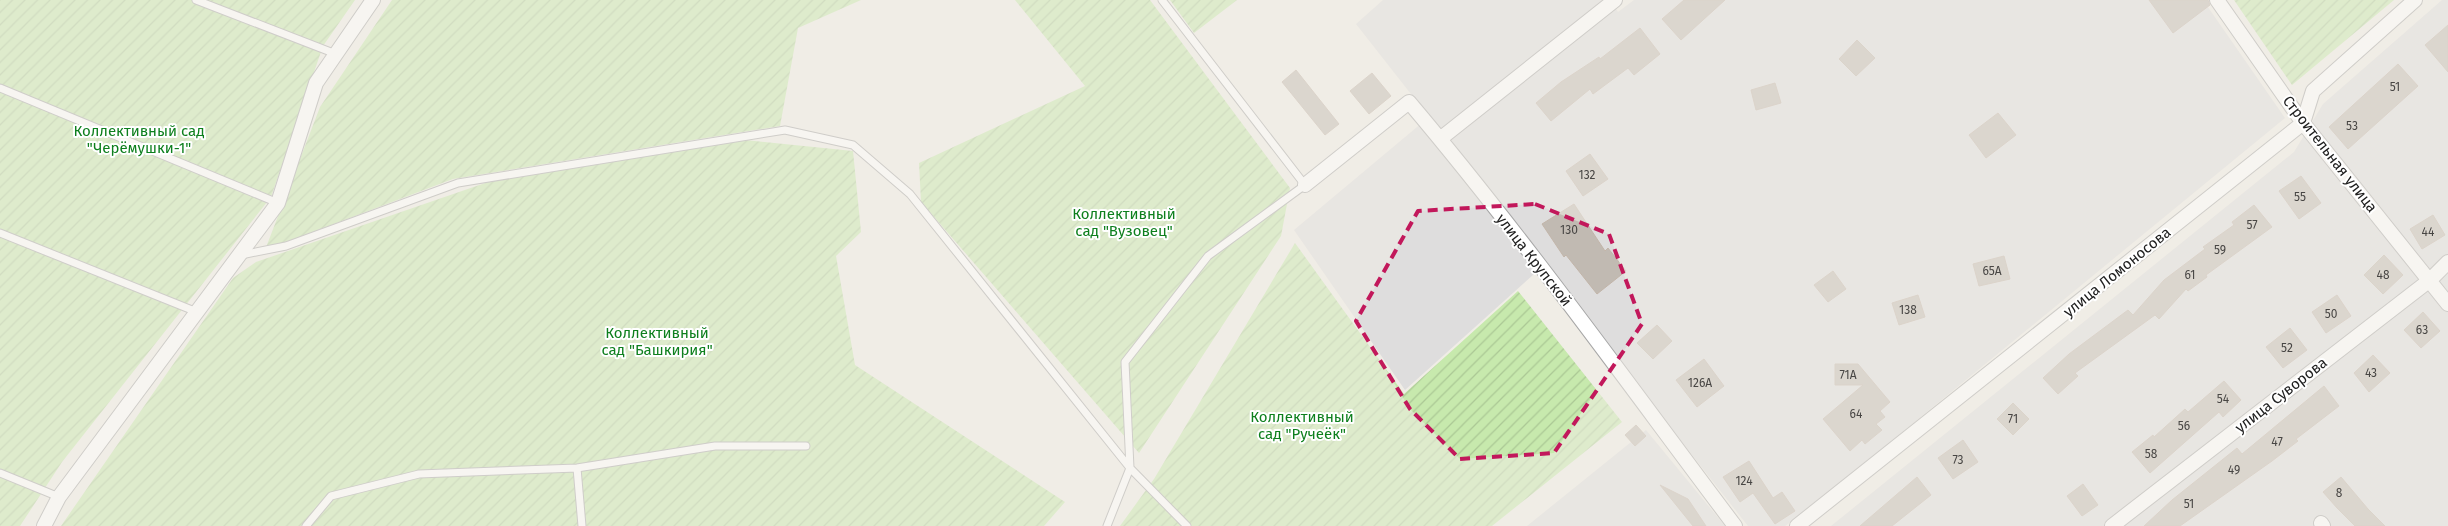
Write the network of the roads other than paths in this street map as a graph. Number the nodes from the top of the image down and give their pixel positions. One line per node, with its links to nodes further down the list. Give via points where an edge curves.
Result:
1 (196, 0): 7 (lane)
2 (373, 0): 7 (street)
3 (1162, 0): 11 (lane)
4 (1615, 0): 10 (street)
5 (2217, 0): 9 (street, Строительная улица)
6 (2415, 0): 9 (street, via 2313,91)
7 (336, 54): 12 (street, via 316,82)
8 (0, 88): 12 (lane)
9 (2303, 123): 16 (street, Строительная улица); 30 (street, улица Ломоносова)
10 (1440, 139): 11 (street, улица Крупской, via 1409,102); 29 (street, улица Крупской)
11 (1305, 185): 21 (lane, via 1208,256 1126,362)
12 (278, 203): 14 (street)
13 (0, 233): 18 (lane)
14 (238, 256): 18 (street); 21 (lane, via 286,246 458,183 785,130 853,145 910,194)
15 (2448, 262): 16 (street, улица Суворова)
16 (2430, 280): 17 (street, Строительная улица); 31 (street, улица Суворова)
17 (2448, 304)
18 (197, 312): 23 (street)
19 (806, 446): 20 (lane, via 714,446)
20 (577, 468): 25 (lane, via 420,474 331,496); 26 (lane)
21 (1130, 468): 27 (lane); 28 (lane)
22 (0, 473): 23 (lane)
23 (59, 497): 24 (street)
24 (44, 526)
25 (306, 526)
26 (582, 526)
27 (1108, 526)
28 (1187, 526)
29 (1736, 526)
30 (1797, 526)
31 (2112, 526)

